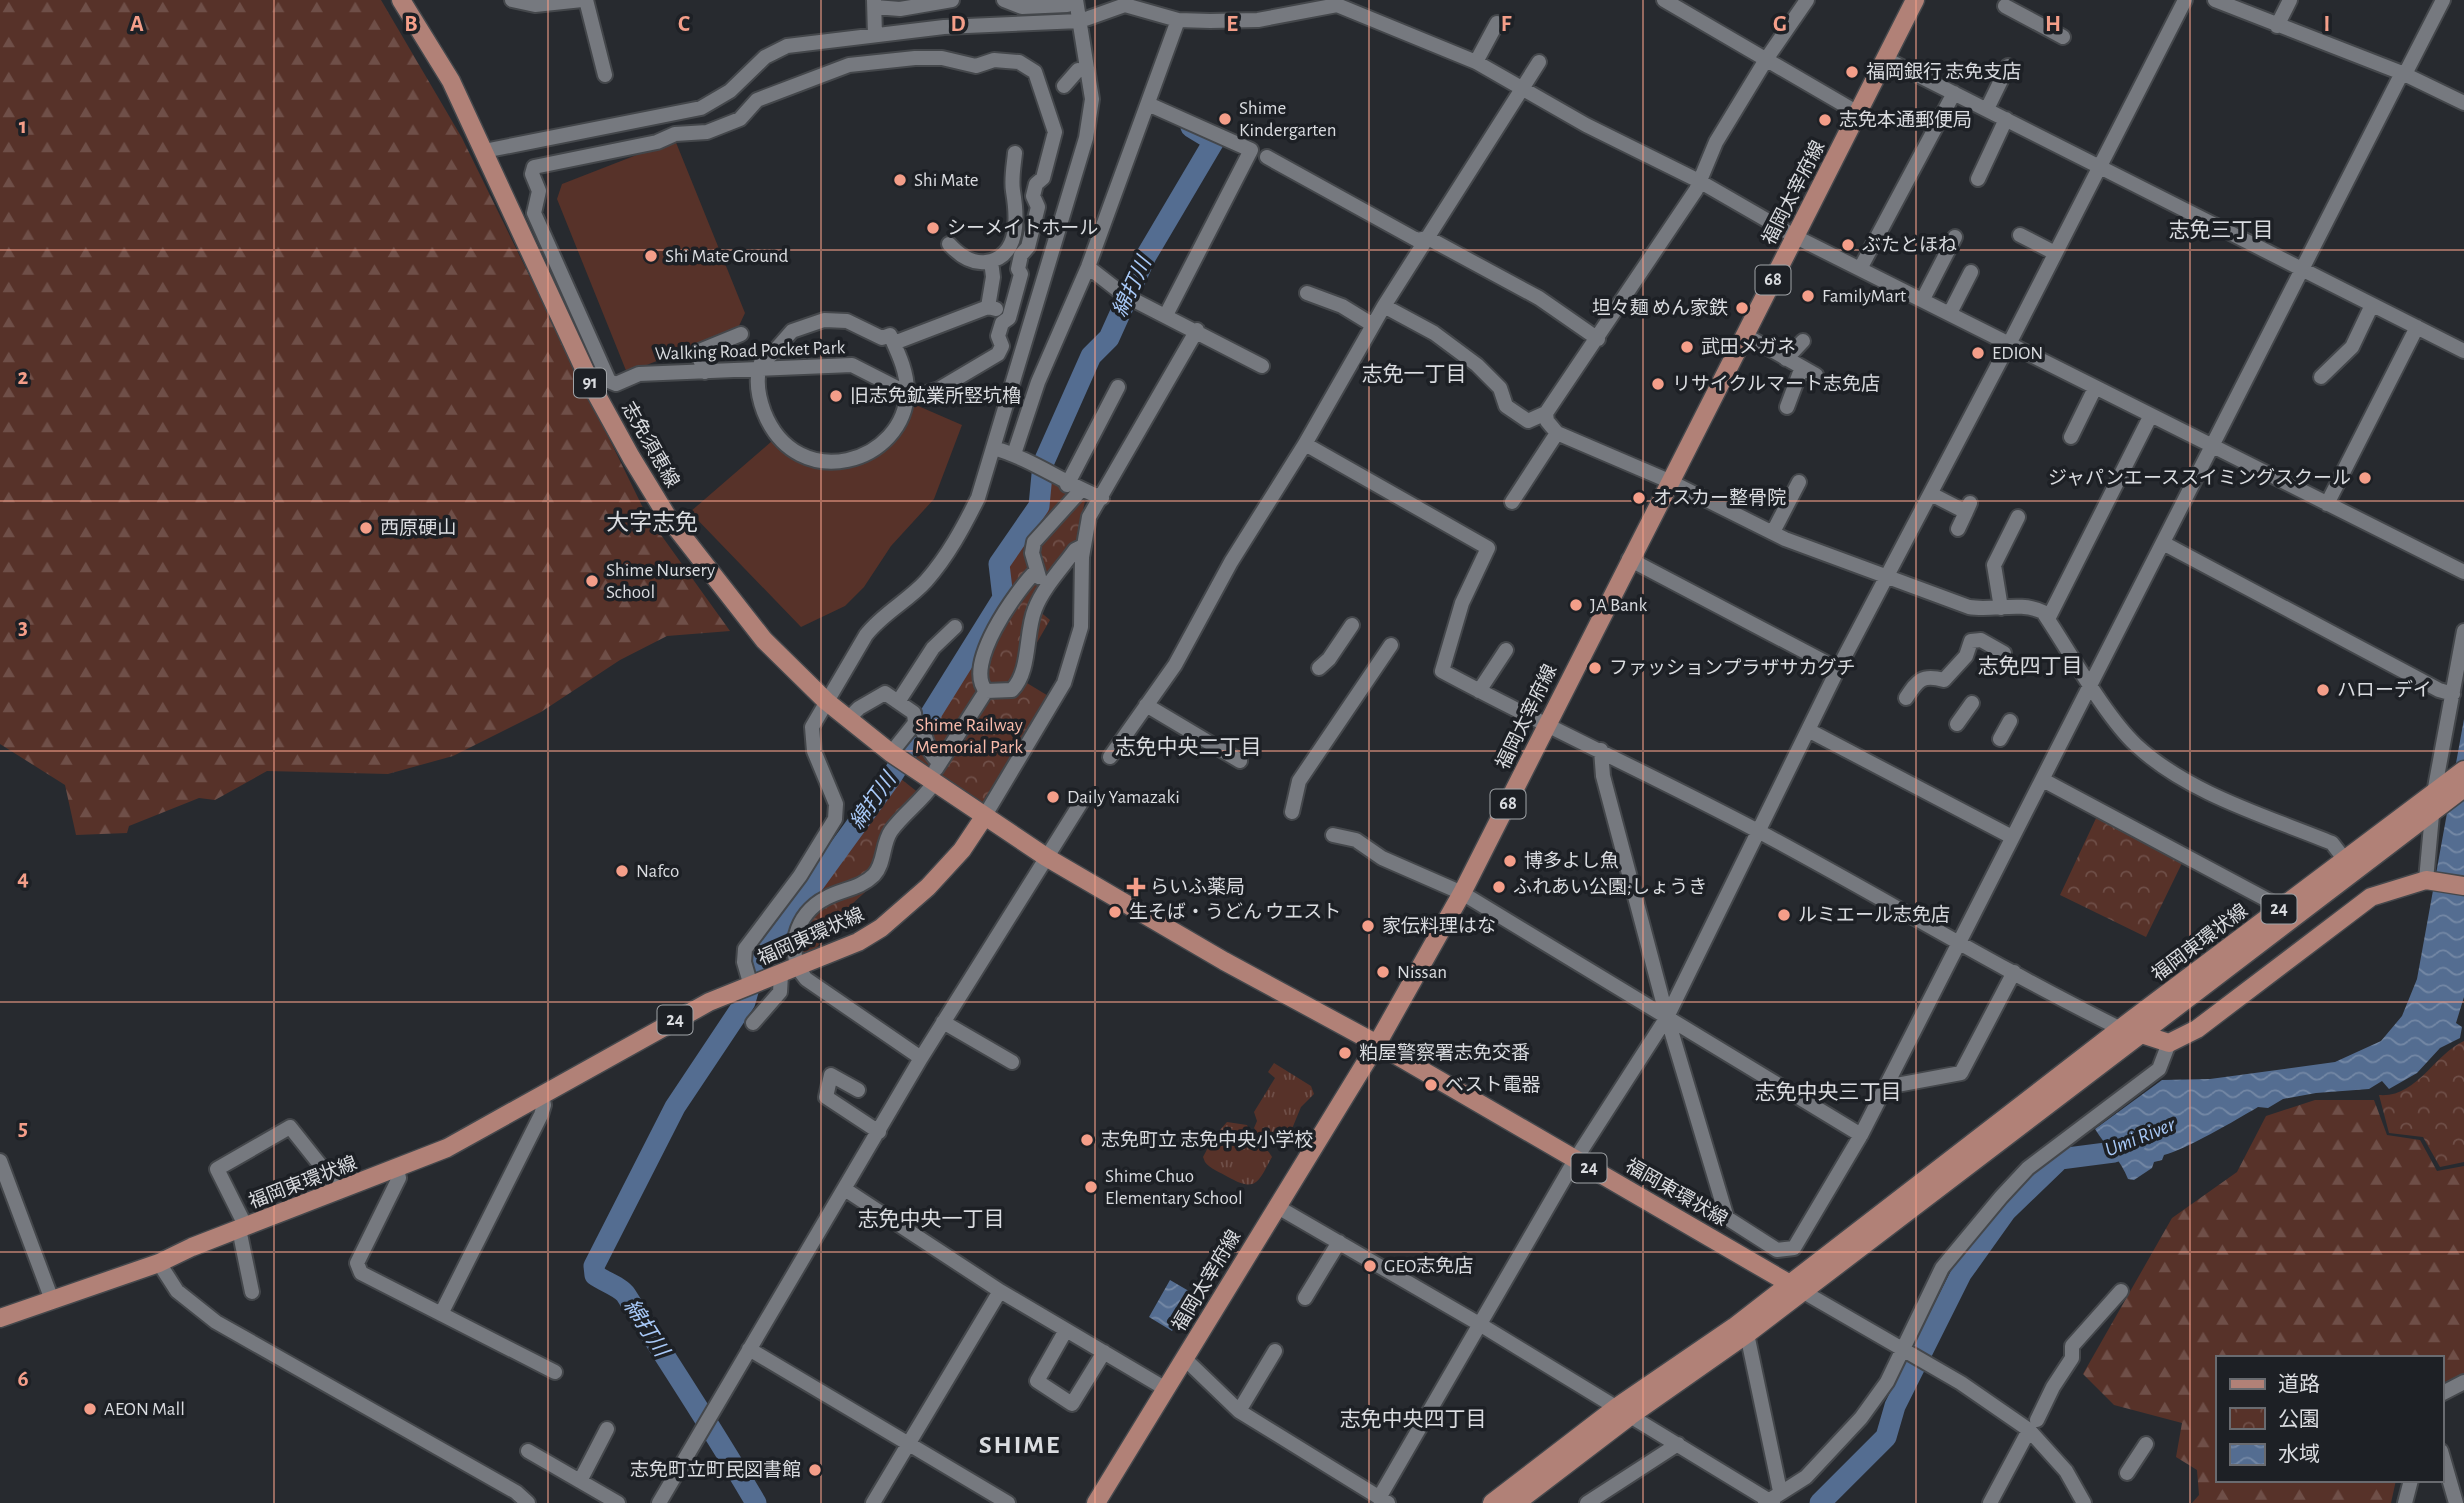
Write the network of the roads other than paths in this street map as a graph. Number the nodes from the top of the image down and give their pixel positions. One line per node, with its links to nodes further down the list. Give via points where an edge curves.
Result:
1 (401, 0): 41 (main road, 志免須恵線 / 91, via 450,81)
2 (512, 0): 3 (street, via 535,5)
3 (584, 0): 32 (street)
4 (952, 0): 16 (street, via 900,9)
5 (1004, 0): 14 (street, via 1022,7)
6 (1664, 0): 25 (street)
7 (1807, 0): 25 (street)
8 (1915, 0): 26 (main road, 福岡太宰府線 / 68)
9 (2185, 0): 44 (street)
10 (2215, 0): 22 (street)
11 (2290, 0): 22 (street)
12 (2443, 0): 31 (street)
13 (1338, 2): 19 (street, via 1258,20); 27 (street)
14 (1071, 3): 20 (street)
15 (1112, 3): 17 (street); 20 (street)
16 (874, 4): 23 (street)
17 (1160, 6): 19 (street)
18 (2005, 6): 24 (street)
19 (1178, 20): 37 (street)
20 (1080, 21): 23 (street); 91 (street, via 1092,99 1086,138)
21 (1496, 23): 27 (street)
22 (2277, 26): 31 (street)
23 (875, 35): 41 (street, via 787,46 765,57 730,91 701,108)
24 (2063, 37)
25 (1767, 58): 39 (street); 46 (street, via 1716,142)
26 (1886, 59): 35 (street); 39 (main road, 福岡太宰府線 / 68)
27 (1476, 62): 34 (street)
28 (1539, 62): 34 (street)
29 (2008, 66): 38 (street)
30 (1079, 70): 33 (street)
31 (2404, 73): 36 (street); 56 (street)
32 (605, 75)
33 (1064, 86)
34 (1523, 88): 46 (street); 50 (street)
35 (1954, 93): 38 (street); 55 (street)
36 (2464, 103)
37 (1148, 104): 54 (street); 63 (street, via 1251,150)
38 (1987, 109): 40 (street)
39 (1858, 113): 48 (main road, 福岡太宰府線 / 68)
40 (2006, 119): 44 (street); 45 (street)
41 (484, 151): 125 (main road, 志免須恵線 / 91, via 593,388 667,516 764,640)
42 (1015, 153): 53 (street, via 1016,229 1007,250)
43 (1267, 157): 50 (street, via 1417,240)
44 (2100, 165): 52 (street); 56 (street)
45 (1978, 179)
46 (1699, 181): 48 (street); 69 (street)
47 (2020, 235): 52 (street)
48 (1796, 237): 55 (street); 68 (main road, 福岡太宰府線 / 68)
49 (1955, 237): 59 (street)
50 (1428, 238): 61 (street); 69 (street, via 1539,298)
51 (948, 244): 53 (street, via 968,260)
52 (2056, 253): 72 (street)
53 (991, 261): 71 (street, via 992,308)
54 (1088, 267): 63 (street, via 1124,295); 92 (street, via 1038,382)
55 (1861, 267): 59 (street)
56 (2302, 269): 60 (street); 90 (street)
57 (1971, 272): 62 (street)
58 (1307, 293): 64 (street)
59 (1923, 299): 62 (street)
60 (2372, 305): 65 (street); 80 (street, via 2352,347)
61 (1384, 306): 64 (street); 85 (street, via 1434,333 1477,365 1500,388 1506,406 1528,421)
62 (1950, 313): 72 (street)
63 (1166, 315): 66 (street)
64 (1373, 324): 89 (street)
65 (2417, 327): 73 (street); 99 (street)
66 (1197, 330): 75 (street); 97 (street)
67 (741, 334): 78 (street, via 697,352)
68 (1745, 335): 74 (street); 93 (main road, 福岡太宰府線 / 68)
69 (1598, 339): 85 (street)
70 (1803, 341): 74 (street)
71 (894, 343): 77 (street, via 890,335 882,338 847,321 824,320 792,331 762,360); 83 (street, via 906,374)
72 (2009, 344): 82 (street); 96 (street)
73 (2464, 351)
74 (1786, 359): 76 (street)
75 (1262, 366)
76 (1802, 368): 79 (street); 84 (street)
77 (758, 370): 78 (street, Walking Road Pocket Park); 83 (street, Walking Road Pocket Park, via 852,365); 83 (street, via 761,405 770,427 800,456 820,462 845,462 886,437 901,417)
78 (705, 372): 83 (street, Walking Road Pocket Park, via 639,374 616,384 609,381 534,213 539,191 534,167 676,134 707,132 740,119 757,100 849,65 915,58 942,58 976,66 993,60 1027,64 1056,115 1055,132 1043,178 1033,196 1038,207 1028,247 1021,255 1021,274 998,336 1002,346 998,354 939,389)
79 (1816, 375)
80 (2321, 377)
81 (1118, 387): 95 (street)
82 (2095, 388): 86 (street); 88 (street)
83 (907, 393)
84 (1787, 407)
85 (1546, 413): 87 (street)
86 (2151, 415): 90 (street); 111 (street)
87 (1557, 433): 93 (street); 98 (street)
88 (2071, 437)
89 (1305, 444): 122 (street, via 1488,548 1462,603 1442,671); 128 (street, via 1231,562 1175,665)
90 (2211, 446): 99 (street); 103 (street)
91 (993, 447): 92 (street); 125 (street, via 978,498 954,545 925,582 876,622)
92 (1014, 454): 95 (street)
93 (1669, 481): 102 (street); 105 (main road, 福岡太宰府線 / 68)
94 (1799, 482): 102 (street)
95 (1074, 487): 97 (street); 106 (street, via 1034,542)
96 (1931, 494): 101 (street, via 1968,508); 108 (street)
97 (1102, 498): 104 (street, via 1090,517)
98 (1512, 502)
99 (2327, 503): 107 (street)
100 (2018, 517): 110 (street, via 1994,565)
101 (1958, 529)
102 (1773, 533): 108 (street)
103 (2163, 543): 120 (street); 123 (street)
104 (1083, 545): 109 (street); 147 (street, via 1081,627 1064,683)
105 (1629, 559): 119 (street); 133 (main road, 福岡太宰府線 / 68)
106 (1036, 570): 109 (street); 121 (street, via 984,650 979,670)
107 (2464, 572)
108 (1888, 578): 110 (street, via 1969,607); 119 (street)
109 (1046, 590): 121 (street, via 1033,612 1018,684 1012,690)
110 (2001, 608): 111 (street, via 2034,607)
111 (2048, 619): 120 (street)
112 (1352, 625): 118 (street)
113 (955, 627): 126 (street, via 933,648)
114 (2464, 631): 123 (street)
115 (1391, 645): 146 (street, via 1299,781)
116 (1506, 650): 122 (street)
117 (2004, 653): 124 (street, via 1981,640 1971,641 1966,656 1944,680 1926,676)
118 (1319, 668)
119 (1838, 669): 134 (street)
120 (2092, 685): 142 (street); 152 (street, via 2133,743 2168,769 2332,844)
121 (986, 691): 141 (street)
122 (1479, 691): 133 (street)
123 (2453, 694): 145 (street)
124 (1906, 698)
125 (826, 701): 129 (main road, 志免須恵線 / 91); 160 (street, via 812,727 813,742 836,804 835,819 746,949 744,962)
126 (898, 702): 129 (street, via 885,693); 131 (street, via 914,713)
127 (1972, 703): 132 (street)
128 (1146, 705): 138 (street); 139 (street)
129 (848, 719): 137 (main road, 志免須恵線 / 91)
130 (2010, 721): 135 (street)
131 (915, 723): 137 (street); 141 (street, via 924,733)
132 (1957, 724)
133 (1545, 726): 136 (street); 155 (main road, 福岡太宰府線 / 68)
134 (1808, 730): 148 (street); 150 (street)
135 (2000, 739)
136 (1601, 750): 148 (street); 161 (street, via 1603,776)
137 (891, 753): 141 (main road, 志免須恵線 / 91)
138 (1110, 757)
139 (1240, 761)
140 (2464, 770): 145 (main road, 24)
141 (937, 772): 147 (main road, 志免須恵線 / 91); 158 (street, via 890,832 876,873 864,884 825,898 811,909 795,937)
142 (2043, 780): 150 (street); 156 (street)
143 (2464, 788): 145 (main road, 24)
144 (1082, 801): 151 (street)
145 (2435, 802): 152 (main road, 福岡東環状線 / 24); 153 (street); 165 (main road, 福岡東環状線 / 24)
146 (1292, 812)
147 (984, 817): 151 (main road, 福岡東環状線 / 24); 158 (main road, 福岡東環状線 / 24, via 962,850 897,915 858,942)
148 (1759, 831): 157 (street); 161 (street)
149 (1333, 835): 155 (street, via 1356,840 1382,858)
150 (2012, 837): 157 (street)
151 (1046, 857): 162 (street); 167 (main road, 福岡東環状線 / 24)
152 (2345, 860): 156 (main road, 福岡東環状線 / 24)
153 (2430, 881): 154 (main road, 24); 166 (main road, 24, via 2371,897 2197,1029)
154 (2464, 886)
155 (1462, 893): 161 (street); 167 (main road, 福岡太宰府線 / 68)
156 (2279, 909): 164 (main road, 福岡東環状線 / 24)
157 (1958, 943): 159 (street); 170 (street)
158 (789, 972): 160 (main road, 福岡東環状線 / 24); 163 (street, via 780,992); 168 (street)
159 (2014, 972): 164 (street); 170 (street, via 1961,1073)
160 (751, 986): 172 (main road, 福岡東環状線 / 24, via 709,1002)
161 (1667, 1017): 174 (street); 174 (street, via 1727,1218 1777,1250 1794,1248); 175 (street)
162 (943, 1022): 168 (street); 169 (street)
163 (753, 1023)
164 (2121, 1028): 165 (main road); 184 (main road, 福岡東環状線 / 24)
165 (2141, 1033): 166 (main road); 184 (main road, 福岡東環状線 / 24)
166 (2169, 1043): 195 (street, via 2159,1069 2028,1168 2001,1197 1942,1268)
167 (1377, 1044): 175 (main road, 福岡東環状線 / 24); 180 (main road, 福岡太宰府線 / 68)
168 (921, 1058): 173 (street)
169 (1012, 1062)
170 (1886, 1087): 174 (street)
171 (858, 1090): 173 (street, via 831,1075 826,1097)
172 (542, 1096): 177 (main road, 福岡東環状線 / 24, via 447,1148); 190 (street, via 541,1115)
173 (879, 1132): 178 (street)
174 (1861, 1135)
175 (1575, 1160): 184 (main road, 福岡東環状線 / 24); 192 (street)
176 (0, 1161): 189 (street)
177 (397, 1169): 179 (main road, 福岡東環状線 / 24); 190 (street, via 399,1178 358,1267 361,1273)
178 (846, 1190): 185 (street); 196 (street)
179 (338, 1192): 181 (main road, 福岡東環状線 / 24); 181 (street, via 290,1127 217,1169)
180 (1276, 1206): 182 (street); 199 (main road, 福岡太宰府線 / 68)
181 (242, 1228): 183 (main road, 福岡東環状線 / 24); 187 (street)
182 (1339, 1242): 188 (street); 192 (street)
183 (159, 1263): 189 (main road, 福岡東環状線 / 24); 219 (street, via 177,1291 216,1322)
184 (1795, 1287): 194 (main road, 福岡東環状線 / 24); 195 (street); 205 (main road, 福岡東環状線 / 24, via 1702,1350)
185 (1000, 1291): 193 (street); 208 (street)
186 (2121, 1291): 206 (street, via 2072,1346 2072,1358)
187 (252, 1292)
188 (1305, 1298)
189 (52, 1300): 191 (main road, 福岡東環状線 / 24)
190 (441, 1314): 200 (street)
191 (0, 1318)
192 (1481, 1325): 205 (street); 217 (street)
193 (1066, 1330): 198 (street); 198 (street, via 1037,1381 1072,1404)
194 (1747, 1334): 205 (main road, 福岡東環状線 / 24); 216 (street)
195 (1901, 1348): 206 (street); 216 (street, via 1887,1382 1861,1418 1806,1477)
196 (749, 1349): 208 (street); 221 (street)
197 (1275, 1351): 204 (street)
198 (1104, 1352): 202 (street)
199 (1185, 1359): 202 (main road, 福岡太宰府線 / 68); 204 (street)
200 (555, 1372)
201 (2462, 1387): 203 (street)
202 (1166, 1389): 224 (main road, 福岡太宰府線 / 68)
203 (2443, 1393)
204 (1239, 1411): 217 (street)
205 (1624, 1411): 209 (street); 225 (main road, 福岡東環状線 / 24); 226 (main road, 福岡東環状線 / 24)
206 (2033, 1425): 218 (street); 228 (street)
207 (607, 1429): 214 (street)
208 (908, 1444): 222 (street); 223 (street)
209 (1678, 1444): 216 (street); 227 (street)
210 (2146, 1444): 213 (street)
211 (528, 1451): 214 (street)
212 (2443, 1461): 230 (street)
213 (2127, 1473)
214 (580, 1481): 220 (street)
215 (2410, 1482): 229 (street)
216 (1772, 1499)
217 (1383, 1501)
218 (1993, 1502)
219 (528, 1503)
220 (618, 1503)
221 (659, 1503)
222 (873, 1503)
223 (1008, 1503)
224 (1096, 1503)
225 (1492, 1503)
226 (1516, 1503)
227 (1587, 1503)
228 (2084, 1503)
229 (2405, 1503)
230 (2456, 1503)

